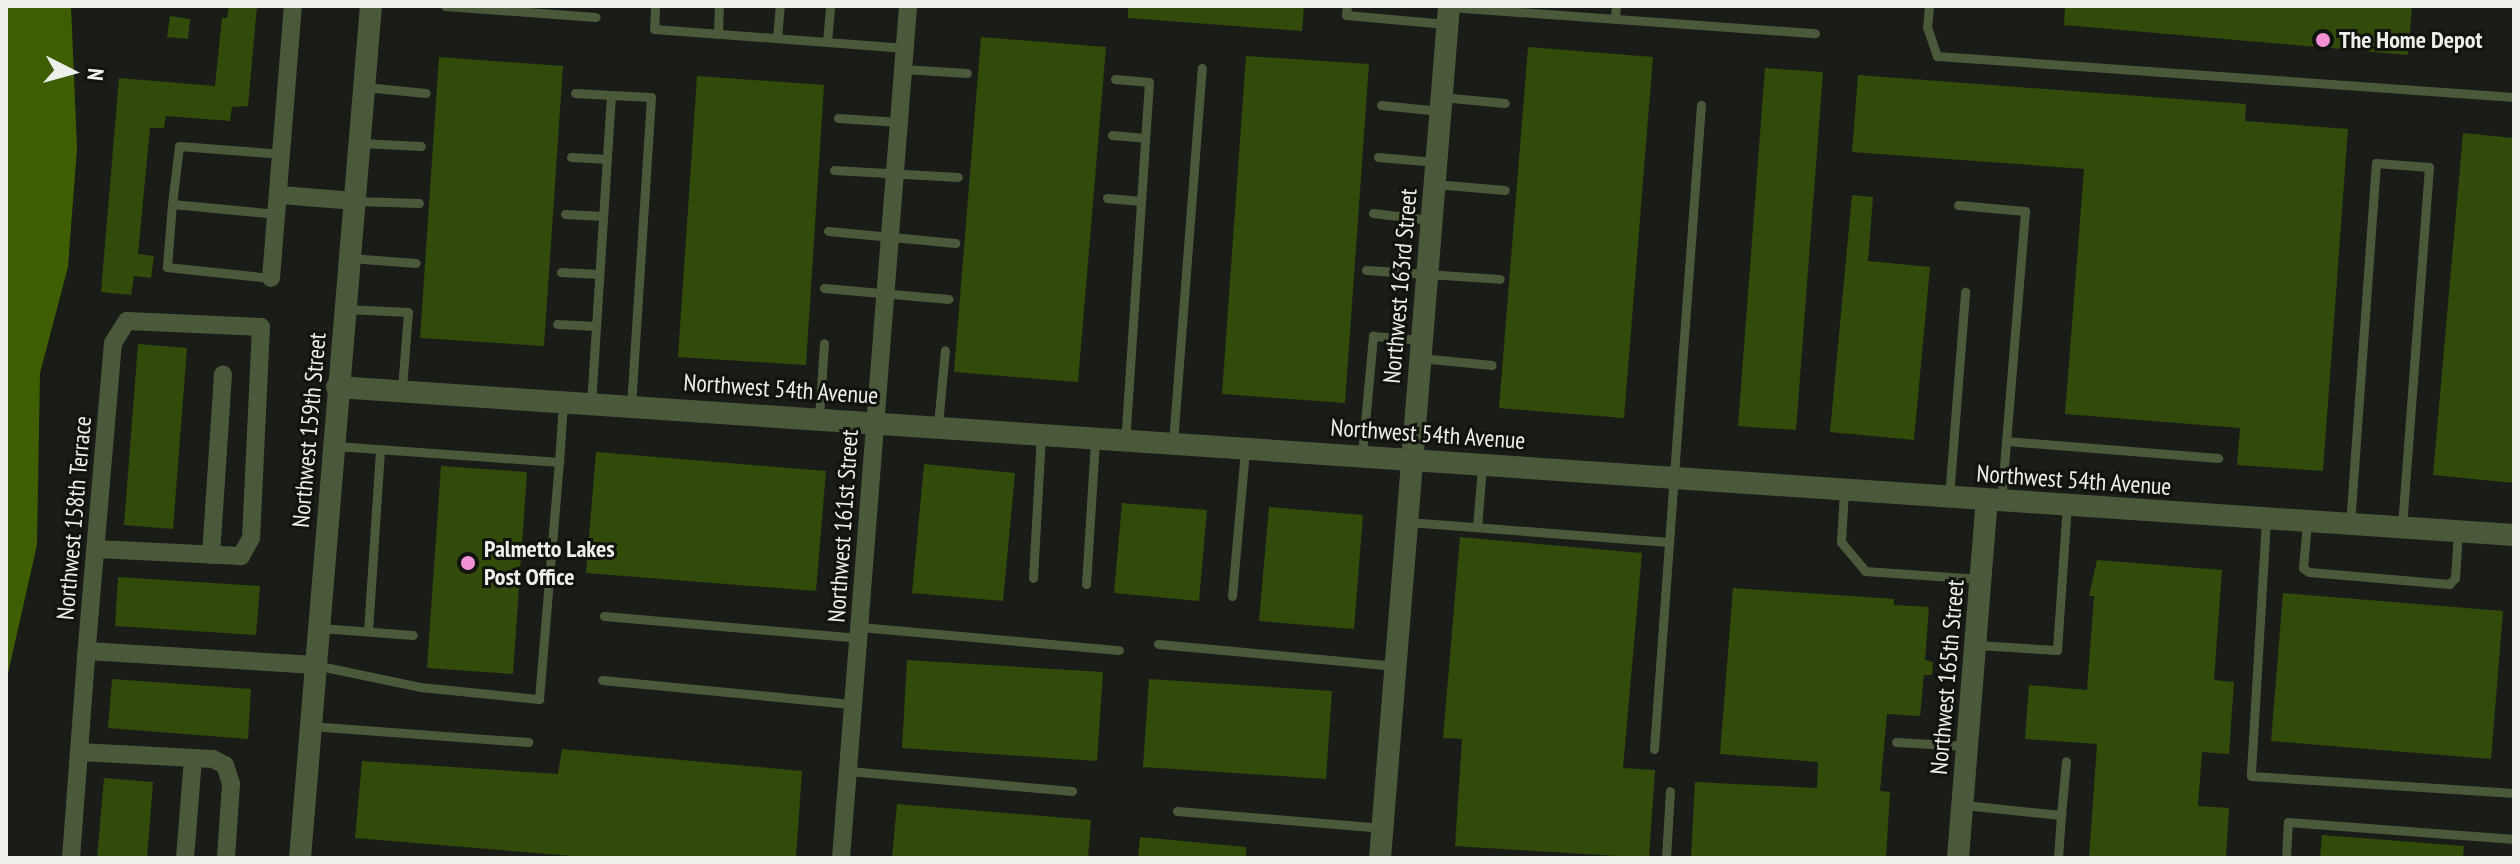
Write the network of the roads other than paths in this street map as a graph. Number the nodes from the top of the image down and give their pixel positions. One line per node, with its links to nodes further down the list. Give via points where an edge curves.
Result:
1 (293, 6): 40 (street)
2 (371, 6): 25 (street, Northwest 159th Street)
3 (445, 6): 14 (lane)
4 (655, 6): 16 (lane, via 654,29)
5 (719, 6): 16 (lane)
6 (780, 6): 18 (lane)
7 (830, 6): 19 (lane)
8 (908, 6): 20 (street, Northwest 161st Street)
9 (1347, 6): 13 (lane, via 1346,15)
10 (1616, 6): 15 (lane)
11 (1929, 6): 29 (lane, via 1927,27 1937,56)
12 (1542, 10): 13 (lane); 15 (lane)
13 (1448, 12): 31 (street, Northwest 163rd Street)
14 (596, 17)
15 (1615, 19): 17 (lane)
16 (718, 33): 18 (lane)
17 (1815, 33)
18 (777, 38): 19 (lane)
19 (827, 42): 20 (lane)
20 (905, 48): 22 (street, Northwest 161st Street)
21 (1202, 68): 96 (lane)
22 (903, 69): 23 (lane); 35 (street, Northwest 161st Street)
23 (967, 73)
24 (1115, 79): 37 (lane, via 1149,82)
25 (365, 87): 26 (lane); 38 (street, Northwest 159th Street)
26 (426, 93)
27 (575, 93): 28 (lane)
28 (611, 95): 43 (lane); 88 (lane, via 651,97)
29 (2514, 97)
30 (1505, 103): 31 (lane)
31 (1441, 104): 32 (lane); 45 (street, Northwest 163rd Street)
32 (1381, 105)
33 (1701, 105): 105 (lane)
34 (838, 118): 35 (lane)
35 (899, 122): 46 (street, Northwest 161st Street)
36 (1112, 135): 37 (lane)
37 (1145, 138): 52 (lane)
38 (360, 143): 39 (lane); 51 (street, Northwest 159th Street)
39 (421, 146)
40 (283, 154): 49 (street); 54 (lane, via 179,146)
41 (571, 157): 43 (lane)
42 (1378, 157): 45 (lane)
43 (607, 159): 59 (lane)
44 (834, 170): 46 (lane)
45 (1435, 173): 48 (lane); 60 (street, Northwest 163rd Street)
46 (895, 174): 47 (lane); 62 (street, Northwest 161st Street)
47 (958, 177)
48 (1505, 190)
49 (280, 195): 51 (street); 57 (street)
50 (1107, 198): 52 (lane)
51 (356, 201): 53 (lane); 64 (street, Northwest 159th Street)
52 (1141, 201): 94 (lane)
53 (419, 203)
54 (172, 204): 57 (lane); 70 (lane, via 167,267)
55 (1958, 205): 95 (lane, via 2025,211)
56 (1373, 213): 60 (lane)
57 (278, 214): 70 (street)
58 (565, 214): 59 (lane)
59 (603, 216): 69 (lane)
60 (1431, 220): 68 (street, Northwest 163rd Street)
61 (828, 231): 62 (lane)
62 (890, 237): 63 (lane); 74 (street, Northwest 161st Street)
63 (955, 243)
64 (350, 258): 65 (lane); 76 (street, Northwest 159th Street)
65 (416, 263)
66 (1366, 270): 68 (lane)
67 (561, 272): 69 (lane)
68 (1427, 272): 71 (lane); 80 (street, Northwest 163rd Street)
69 (599, 274): 78 (lane)
70 (271, 278)
71 (1500, 279)
72 (824, 288): 74 (lane)
73 (1965, 292): 107 (lane)
74 (886, 293): 75 (lane); 90 (street, Northwest 161st Street)
75 (949, 299)
76 (345, 309): 84 (street, Northwest 159th Street); 85 (lane, via 408,312)
77 (557, 324): 78 (lane)
78 (596, 326): 87 (lane)
79 (824, 343): 89 (lane)
80 (1421, 349): 82 (lane); 100 (lane, via 1373,336); 102 (street, Northwest 163rd Street)
81 (945, 350): 91 (lane)
82 (1492, 365)
83 (223, 374): 120 (street)
84 (337, 387): 85 (street, Northwest 54th Avenue); 97 (street, Northwest 159th Street)
85 (402, 391): 86 (street, Northwest 54th Avenue)
86 (563, 401): 87 (street, Northwest 54th Avenue); 103 (lane)
87 (591, 403): 88 (street, Northwest 54th Avenue)
88 (631, 405): 89 (street, Northwest 54th Avenue)
89 (819, 417): 90 (street, Northwest 54th Avenue)
90 (876, 421): 91 (street, Northwest 54th Avenue); 128 (street, Northwest 161st Street)
91 (938, 425): 92 (street, Northwest 54th Avenue)
92 (1041, 433): 93 (street, Northwest 54th Avenue); 121 (lane)
93 (1095, 436): 94 (street, Northwest 54th Avenue); 123 (lane)
94 (1125, 439): 96 (street, Northwest 54th Avenue)
95 (2006, 441): 101 (lane); 108 (lane)
96 (1173, 442): 98 (street, Northwest 54th Avenue)
97 (333, 446): 99 (lane); 126 (street, Northwest 159th Street)
98 (1246, 447): 100 (street, Northwest 54th Avenue); 124 (lane)
99 (380, 449): 103 (lane); 127 (lane)
100 (1362, 455): 102 (street, Northwest 54th Avenue)
101 (2218, 458)
102 (1412, 459): 104 (street, Northwest 54th Avenue); 111 (street, Northwest 163rd Street)
103 (559, 462): 134 (lane, via 539,699 420,687)
104 (1482, 464): 105 (street, Northwest 54th Avenue); 114 (lane)
105 (1672, 477): 106 (street, Northwest 54th Avenue); 118 (lane)
106 (1844, 490): 107 (street, Northwest 54th Avenue); 122 (lane, via 1841,542 1865,571)
107 (1949, 497): 108 (street, Northwest 54th Avenue)
108 (1994, 500): 109 (street, Northwest 54th Avenue); 122 (street, Northwest 165th Street)
109 (2067, 505): 110 (street, Northwest 54th Avenue); 131 (lane, via 2057,650)
110 (2266, 520): 112 (street, Northwest 54th Avenue); 149 (lane, via 2251,776)
111 (1406, 522): 114 (lane); 135 (street, Northwest 163rd Street)
112 (2307, 522): 113 (street, Northwest 54th Avenue); 116 (lane, via 2303,568 2309,572 2449,584 2455,578)
113 (2350, 525): 115 (street, Northwest 54th Avenue); 115 (lane, via 2376,163 2429,167)
114 (1477, 527): 118 (lane)
115 (2402, 528): 116 (street, Northwest 54th Avenue)
116 (2458, 531): 117 (street, Northwest 54th Avenue)
117 (2514, 535)
118 (1668, 542): 142 (lane)
119 (96, 549): 120 (street); 120 (street, Northwest 158th Terrace, via 113,343 120,327 127,321 261,327 251,538 241,556); 133 (street, Northwest 158th Terrace)
120 (211, 555)
121 (1033, 578)
122 (1981, 579): 131 (street, Northwest 165th Street)
123 (1086, 584)
124 (1232, 596)
125 (604, 616): 128 (lane)
126 (318, 628): 127 (lane); 134 (street, Northwest 159th Street)
127 (368, 631): 129 (lane)
128 (859, 633): 132 (lane); 137 (street, Northwest 161st Street)
129 (413, 635)
130 (1158, 644): 135 (lane)
131 (1975, 645): 141 (street, Northwest 165th Street)
132 (1119, 650)
133 (87, 651): 134 (street); 143 (street, Northwest 158th Terrace)
134 (315, 665): 138 (street, Northwest 159th Street)
135 (1396, 666): 153 (street, Northwest 163rd Street)
136 (602, 680): 137 (lane)
137 (853, 704): 146 (street, Northwest 161st Street)
138 (310, 726): 139 (lane); 158 (street, Northwest 159th Street)
139 (528, 742)
140 (1896, 742): 141 (lane)
141 (1967, 746): 150 (street, Northwest 165th Street)
142 (1654, 749)
143 (79, 752): 144 (street); 155 (street, Northwest 158th Terrace)
144 (193, 758): 156 (street); 157 (street, via 213,759 230,773)
145 (2066, 761): 152 (lane)
146 (848, 771): 147 (lane); 159 (street, Northwest 161st Street)
147 (1072, 791)
148 (1670, 791): 161 (lane)
149 (2514, 793)
150 (1962, 805): 152 (lane); 162 (street, Northwest 165th Street)
151 (1177, 811): 153 (lane)
152 (2061, 815): 163 (lane)
153 (1383, 828): 160 (street, Northwest 163rd Street)
154 (2514, 839): 164 (lane, via 2288,822)
155 (71, 858)
156 (185, 858)
157 (226, 858)
158 (300, 858)
159 (841, 858)
160 (1380, 858)
161 (1666, 858)
162 (1958, 858)
163 (2058, 858)
164 (2286, 858)

